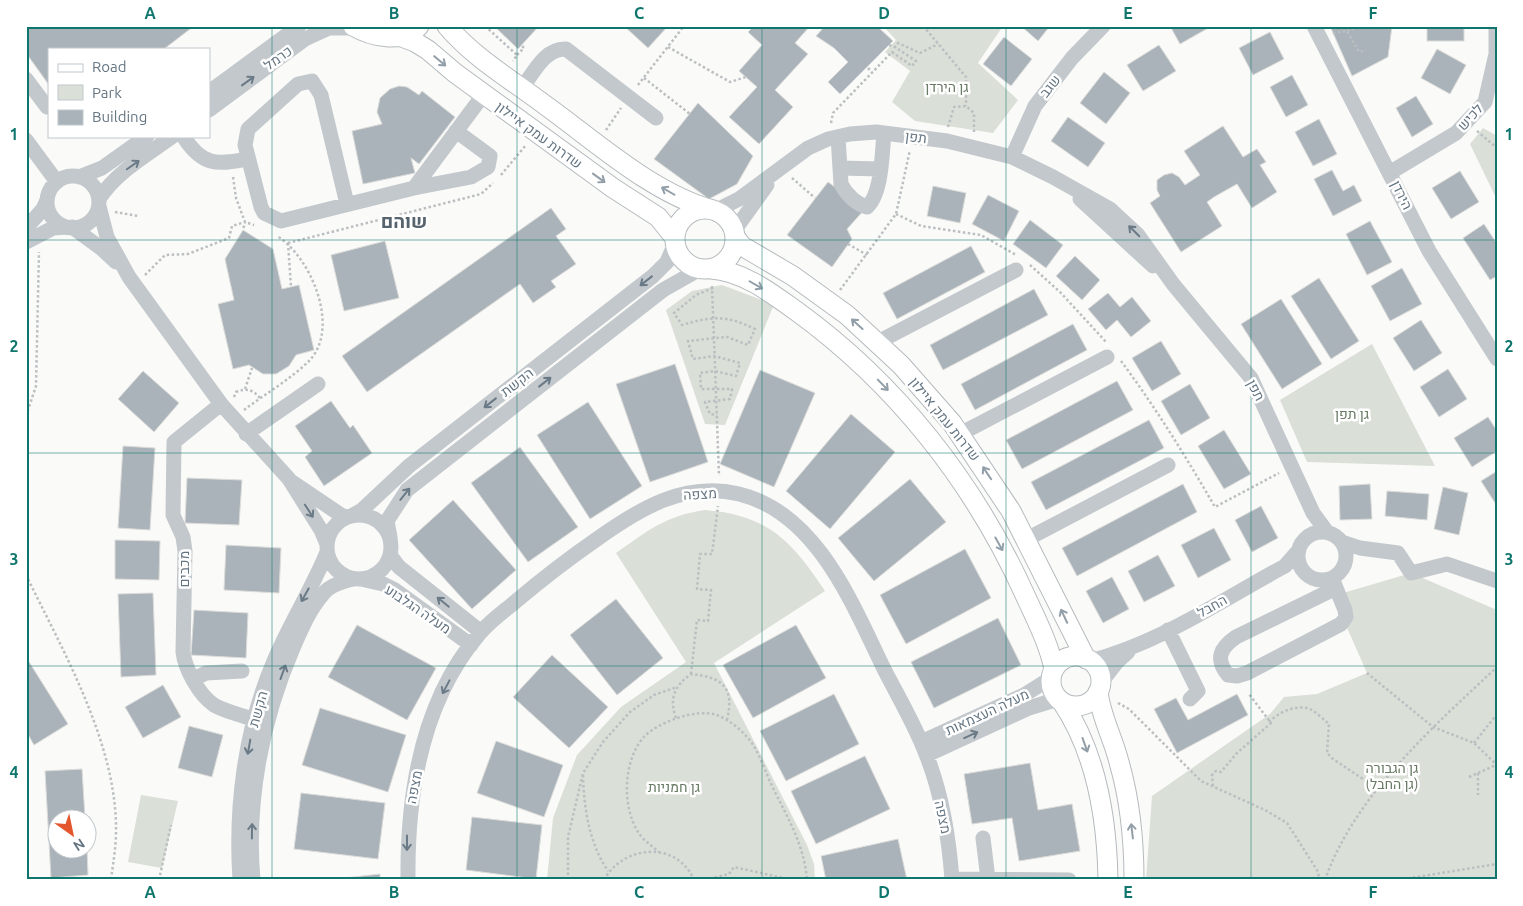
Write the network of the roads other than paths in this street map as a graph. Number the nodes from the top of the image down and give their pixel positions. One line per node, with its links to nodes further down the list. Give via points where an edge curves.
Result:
1 (299, 26): 11 (street, כרמל)
2 (419, 26): 8 (main road)
3 (447, 26): 10 (main road, שדרות עמק איילון, via 472,51)
4 (1103, 26): 23 (street, שגב, via 1072,58 1035,106)
5 (1496, 26): 28 (street, לכיש, via 1496,54 1485,102 1456,133)
6 (355, 27): 8 (main road, via 376,36); 14 (street, כרמל, one-way to 6, via 305,39 329,28)
7 (1316, 30): 28 (street, הירדן)
8 (399, 36): 12 (main road, שדרות עמק איילון, one-way to 12, via 428,50)
9 (26, 79): 13 (street)
10 (522, 88): 15 (street, via 548,54 556,49 566,49); 35 (main road, שדרות עמק איילון, one-way to 10, via 683,200 655,183)
11 (210, 91)
12 (484, 94): 16 (street); 39 (main road, שדרות עמק איילון, one-way to 39, via 658,217)
13 (47, 107)
14 (210, 109)
15 (656, 118)
16 (456, 131): 31 (street); 31 (street, via 490,156 488,167 471,177)
17 (884, 133): 21 (street, תפן); 23 (street, תפן, via 947,141); 27 (street)
18 (144, 138): 29 (street, via 102,168)
19 (170, 138): 33 (street, one-way to 19, via 107,187)
20 (184, 138): 24 (street, via 198,156 208,162 224,164)
21 (833, 138): 25 (street, תפן, via 794,157); 26 (street)
22 (26, 140): 30 (street)
23 (1012, 157): 53 (street, תפן, via 1110,209 1138,235 1173,284 1251,378)
24 (248, 158): 34 (street, via 261,207 264,214 272,218 281,221); 34 (street, via 245,144 248,129 298,84 312,81 321,95)
25 (781, 168): 35 (street, תפן, via 739,199); 38 (street, תפן, via 755,199)
26 (840, 168): 27 (street); 27 (street, via 844,190 860,205 867,207 873,202)
27 (880, 169)
28 (1391, 172): 46 (street, הירדן, via 1429,251)
29 (80, 176): 30 (street); 33 (street, via 91,183)
30 (57, 182): 32 (street)
31 (414, 188): 34 (street)
32 (48, 200): 36 (street, via 50,214 59,223); 37 (street)
33 (99, 203): 36 (street, via 89,222); 43 (street, via 107,237)
34 (347, 204)
35 (714, 210): 38 (main road, via 730,221); 39 (main road, via 700,209 690,213 682,220)
36 (70, 227): 37 (street); 43 (street, via 102,249)
37 (33, 231): 40 (street)
38 (734, 234): 41 (main road, via 731,254 725,262); 44 (main road, שדרות עמק איילון, one-way to 38, via 793,276 742,246)
39 (675, 241): 41 (main road, via 681,258 690,266); 54 (street, הקשת, one-way to 54, via 667,262 653,276 409,466 362,510)
40 (26, 242)
41 (706, 269): 56 (street, הקשת, one-way to 41, via 388,521 407,490 663,290); 76 (main road, שדרות עמק איילון, one-way to 76, via 743,277 830,335 882,384 921,427 963,484 1005,554 1048,647)
42 (1016, 270): 44 (street)
43 (131, 280): 48 (street)
44 (878, 342): 50 (main road, שדרות עמק איילון)
45 (1107, 357): 50 (street)
46 (1497, 360)
47 (318, 384): 49 (street)
48 (221, 404): 49 (street); 77 (street, מכבים, via 174,442 173,515 183,537 185,552 183,652 185,665)
49 (246, 434): 52 (street)
50 (960, 434): 58 (main road, שדרות עמק איילון, one-way to 50)
51 (1168, 465): 58 (street)
52 (289, 479): 54 (street, via 331,509); 60 (street, one-way to 60, via 321,530)
53 (1313, 513): 55 (street, תפן); 57 (street)
54 (350, 516): 56 (street, via 378,520); 60 (street, via 334,527)
55 (1327, 532): 57 (street); 59 (street)
56 (390, 537): 63 (street)
57 (1308, 537): 62 (street)
58 (1026, 539): 74 (main road, שדרות עמק איילון, one-way to 58, via 1078,647)
59 (1342, 542): 61 (street); 64 (street)
60 (327, 548): 67 (street, via 330,562 336,570); 81 (street, הקשת, one-way to 81, via 273,662)
61 (1360, 548): 64 (street); 68 (street, via 1398,553 1411,573 1447,564)
62 (1299, 550): 65 (street, החבל); 66 (street)
63 (390, 555): 67 (street, via 381,571); 71 (street, מעלה הגלבוע, one-way to 63, via 399,566)
64 (1347, 559): 69 (street)
65 (1285, 566): 66 (street); 70 (street, החבל)
66 (1304, 572): 69 (street, via 1317,580)
67 (357, 579): 72 (street, מעלה הגלבוע, via 395,590); 86 (street, הקשת, one-way to 67, via 255,792 263,741 276,694 297,640 318,602 331,588)
68 (1497, 582)
69 (1334, 583): 69 (street, via 1224,646 1221,652 1223,668 1228,675 1247,673 1334,629 1346,617)
70 (1168, 630): 73 (street, החבל); 79 (street, via 1198,691)
71 (481, 632): 72 (street, מצפה); 82 (street, מצפה, via 552,571 634,513 681,493 738,494 787,518 810,540 851,602)
72 (471, 645): 87 (street, מצפה, one-way to 87, via 436,707 422,750 407,836)
73 (1138, 645): 74 (street, החבל); 78 (street, החבל, via 1116,662)
74 (1088, 660): 76 (main road, via 1078,656 1066,658); 78 (main road, via 1098,671)
75 (242, 671): 77 (street, via 206,673)
76 (1052, 674): 80 (main road, via 1053,692); 82 (street, מעלה העצמאות, via 1024,695)
77 (194, 679): 81 (street, מכבים, via 205,697 215,705)
78 (1099, 688): 80 (main road, via 1085,704 1074,706); 91 (main road, one-way to 78, via 1134,849 1126,789 1102,712)
79 (1190, 699)
80 (1060, 701): 82 (street, מעלה העצמאות, one-way to 80, via 1029,708); 90 (main road, one-way to 90, via 1079,729 1093,768 1104,829)
81 (255, 720): 85 (street, הקשת, one-way to 85, via 239,818)
82 (924, 748): 88 (street, מצפה, via 944,817)
83 (983, 838): 84 (street)
84 (988, 879): 88 (street); 89 (street)
85 (240, 880)
86 (253, 880)
87 (408, 880)
88 (952, 880)
89 (1069, 880)
90 (1108, 880)
91 (1134, 880)

